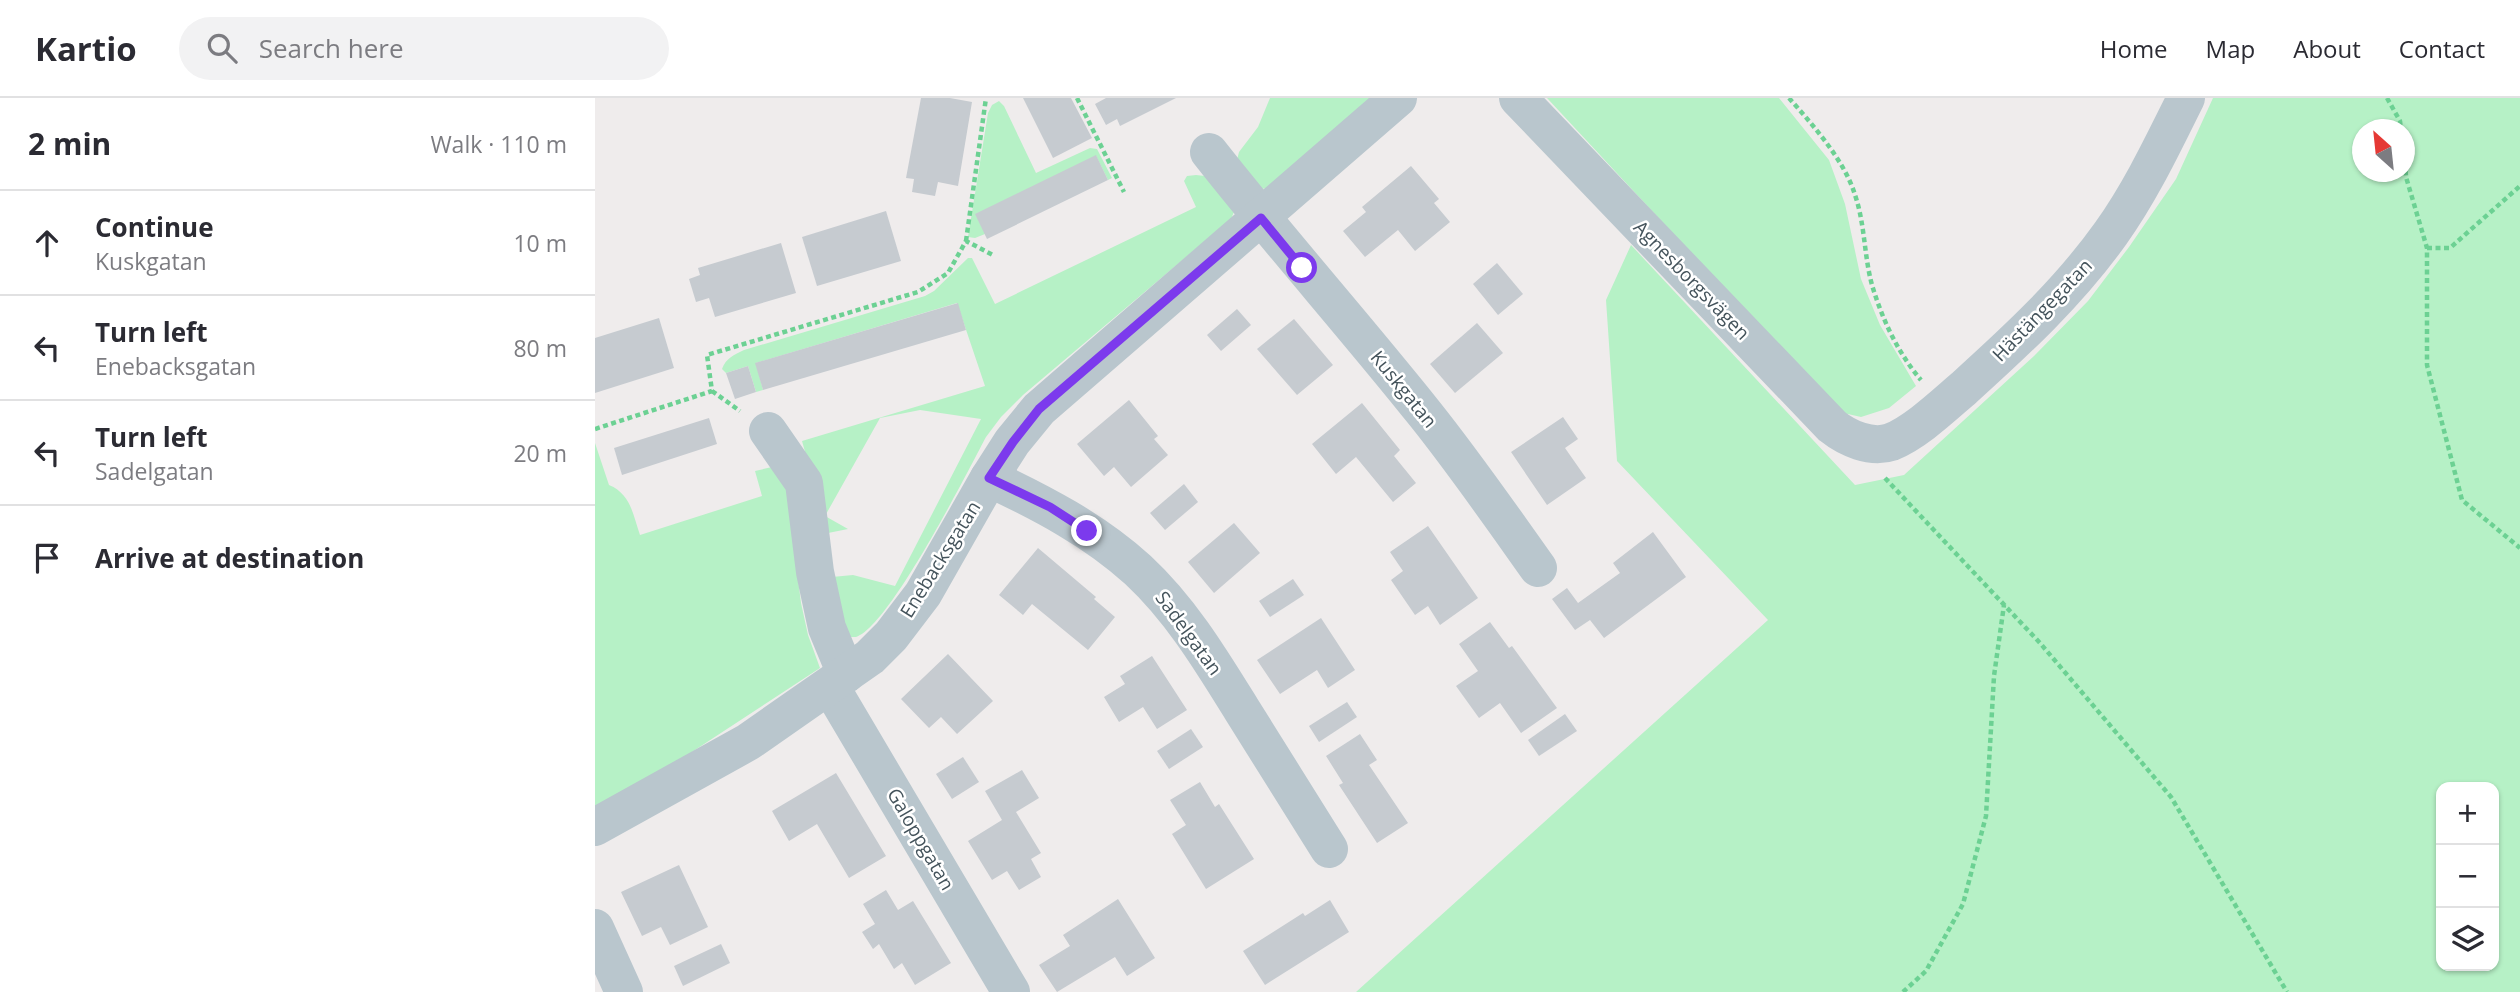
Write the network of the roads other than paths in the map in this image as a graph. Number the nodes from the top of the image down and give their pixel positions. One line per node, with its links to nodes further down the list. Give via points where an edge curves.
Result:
1 (1398, 98): 5 (street, Enebacksgatan)
2 (1518, 98): 7 (street, Agnesborgsvägen, via 1832,426 1846,438)
3 (2186, 98): 7 (street, Hästängegatan, via 2151,169 2112,232 2074,281 1943,406 1905,435)
4 (1209, 152): 5 (street, Kuskgatan)
5 (1261, 218): 8 (street, Enebacksgatan, via 1039,409); 9 (street, Kuskgatan, via 1425,414)
6 (768, 431): 10 (street, Galoppgatan, via 804,483 815,572)
7 (1876, 444)
8 (989, 478): 10 (street, Enebacksgatan, via 923,594 891,636); 12 (street, Sadelgatan, via 1050,507 1087,531 1153,585 1216,668)
9 (1538, 568)
10 (838, 680): 11 (street, Enebacksgatan, via 748,742); 15 (street, Galoppgatan)
11 (595, 827)
12 (1329, 849)
13 (595, 928): 14 (street)
14 (624, 992)
15 (1011, 992)

